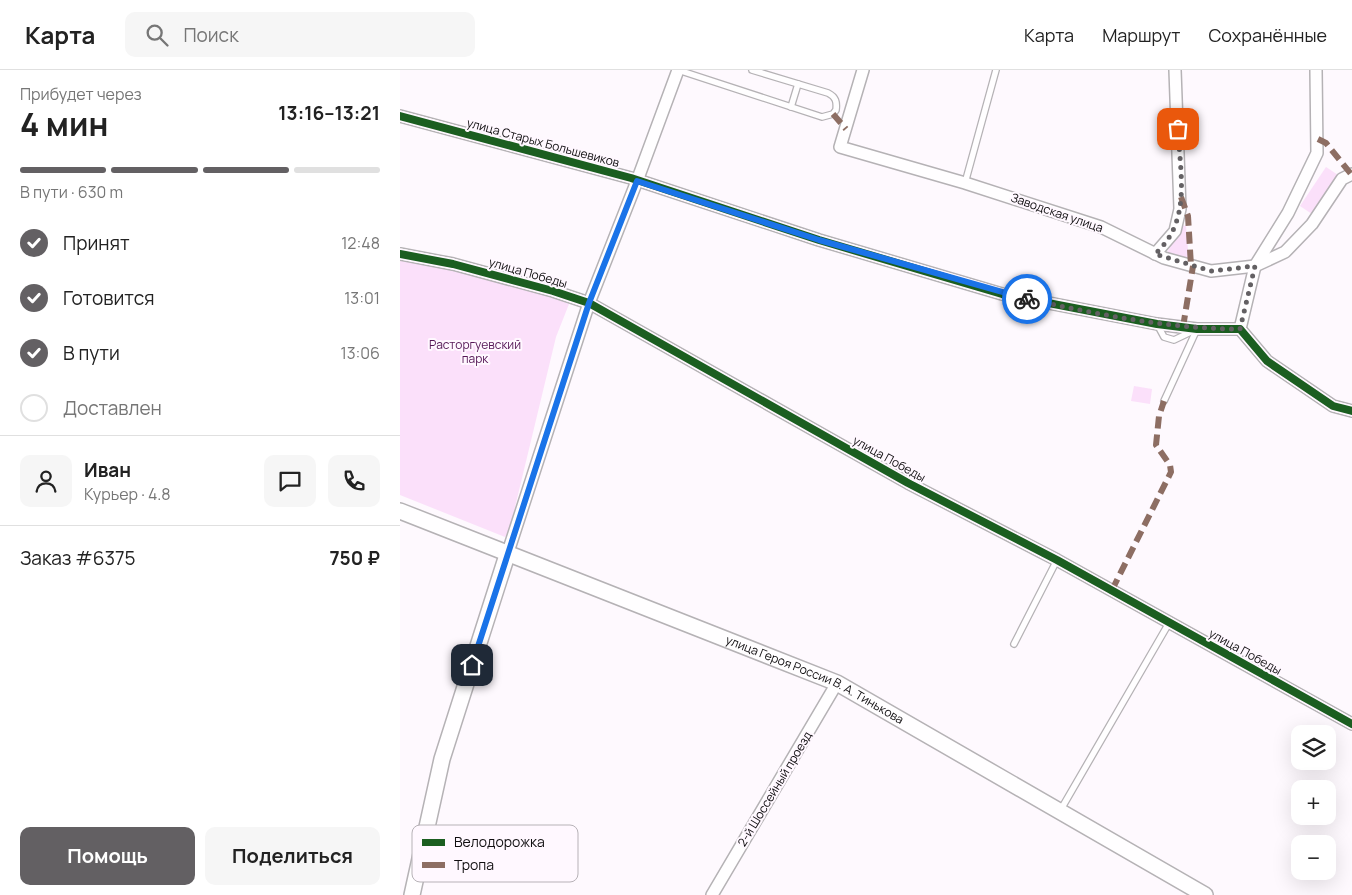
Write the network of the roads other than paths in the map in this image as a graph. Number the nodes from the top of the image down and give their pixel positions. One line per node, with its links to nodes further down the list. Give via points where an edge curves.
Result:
1 (678, 70): 8 (lane); 11 (street)
2 (752, 70): 7 (lane)
3 (863, 70): 12 (street, Заводская улица, via 840,147)
4 (996, 70): 12 (lane)
5 (1175, 70): 14 (street, via 1180,209 1175,231)
6 (1316, 70): 15 (street, via 1317,153 1288,213)
7 (798, 84): 8 (lane); 8 (lane, via 834,96 836,110 822,117)
8 (792, 107)
9 (400, 116): 11 (street, улица Старых Большевиков)
10 (1352, 174): 15 (street, Заводская улица, via 1342,179 1312,224 1285,252)
11 (637, 181): 16 (street); 17 (street, улица Старых Большевиков, via 819,240 1002,294)
12 (965, 183): 14 (street, Заводская улица, via 1102,227)
13 (400, 254): 16 (street, улица Победы, via 453,264 553,290)
14 (1155, 254): 15 (street, Заводская улица, via 1211,271)
15 (1255, 266): 18 (street)
16 (589, 303): 22 (street); 23 (street, улица Победы, via 908,483)
17 (1197, 329): 18 (street, улица Старых Большевиков); 19 (lane)
18 (1240, 329): 20 (street, via 1267,361 1333,406)
19 (1164, 401)
20 (1352, 411)
21 (400, 511): 22 (street, улица Героя России В. А. Тинькова)
22 (508, 552): 26 (street, улица Героя России В. А. Тинькова); 29 (street, via 442,760)
23 (1057, 560): 24 (street, улица Победы); 25 (lane)
24 (1170, 623): 27 (street, улица Победы); 28 (lane)
25 (1014, 644)
26 (837, 683): 28 (street, улица Героя России В. А. Тинькова); 32 (street, 2-й Шоссейный проезд)
27 (1352, 724)
28 (1060, 812): 33 (street, улица Героя России В. А. Тинькова)
29 (428, 825)
30 (415, 882): 31 (street)
31 (412, 895)
32 (712, 895)
33 (1205, 895)

